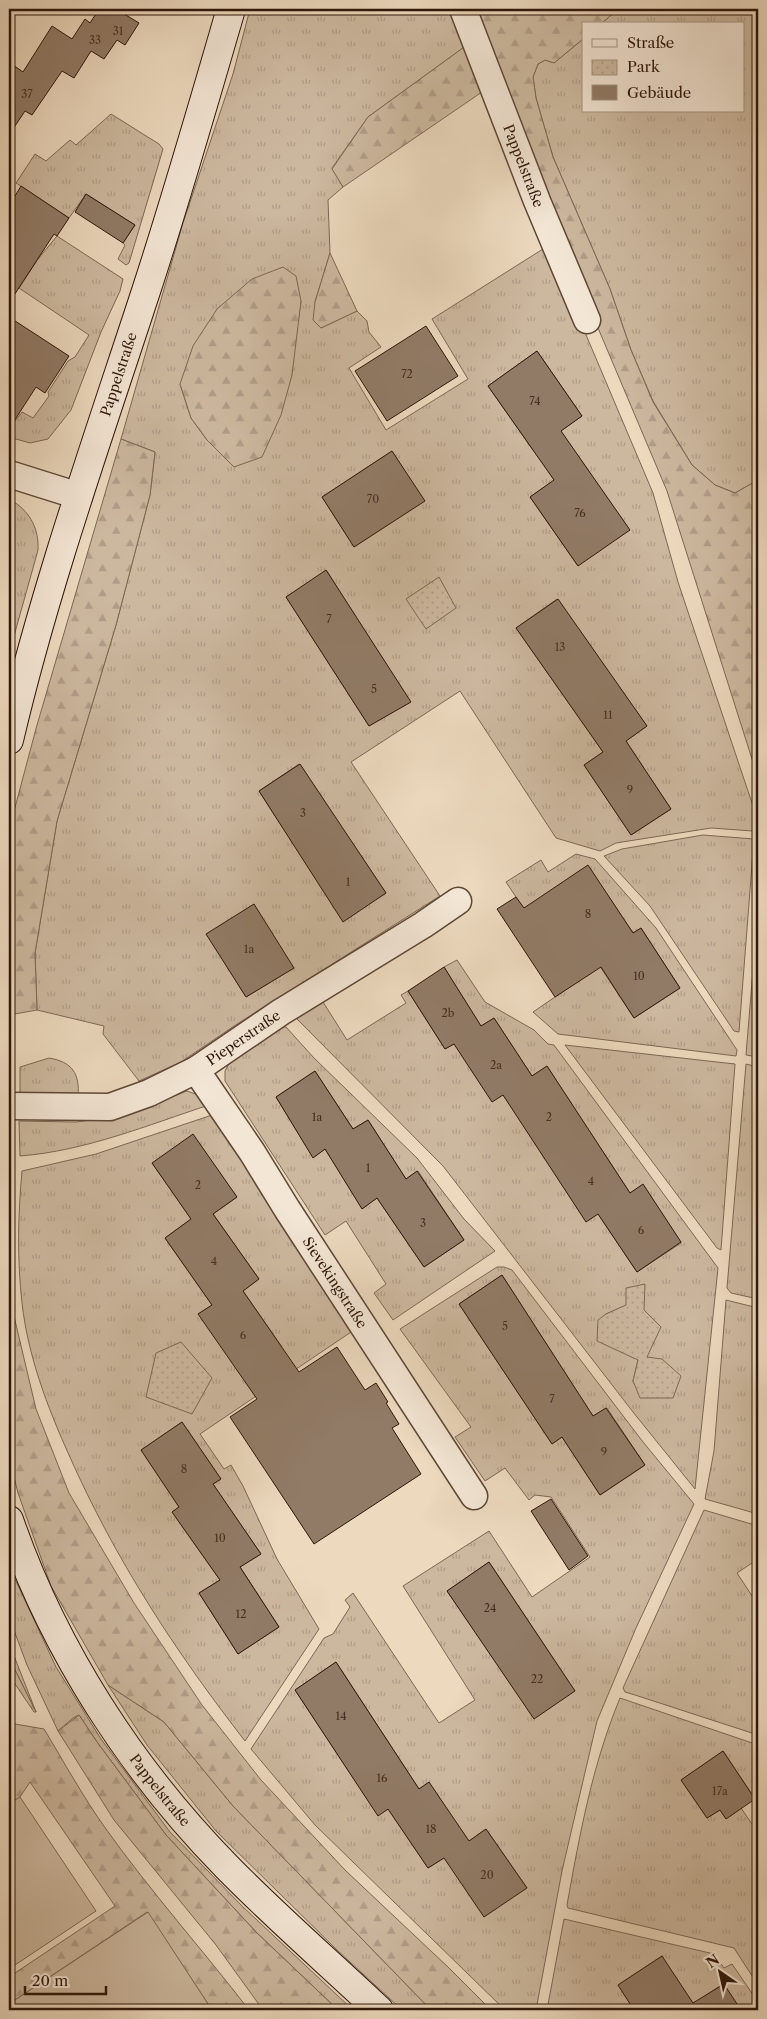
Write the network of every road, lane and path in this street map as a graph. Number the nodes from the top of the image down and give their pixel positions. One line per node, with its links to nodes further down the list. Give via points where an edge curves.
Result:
1 (231, 9): 5 (street, Pappelstraße, via 151,276)
2 (463, 9): 3 (street, Pappelstraße)
3 (587, 320)
4 (9, 474): 5 (street)
5 (79, 496): 6 (street, Pappelstraße, via 23,682)
6 (9, 740)
7 (458, 901): 8 (street, Pieperstraße, via 281,1012)
8 (196, 1070): 9 (street, Pieperstraße, via 149,1093 110,1107); 10 (street, Sievekingstraße)
9 (9, 1106)
10 (474, 1496)
11 (9, 1520): 12 (street, Pappelstraße, via 35,1587 68,1652 141,1766 227,1867)
12 (379, 2010)

